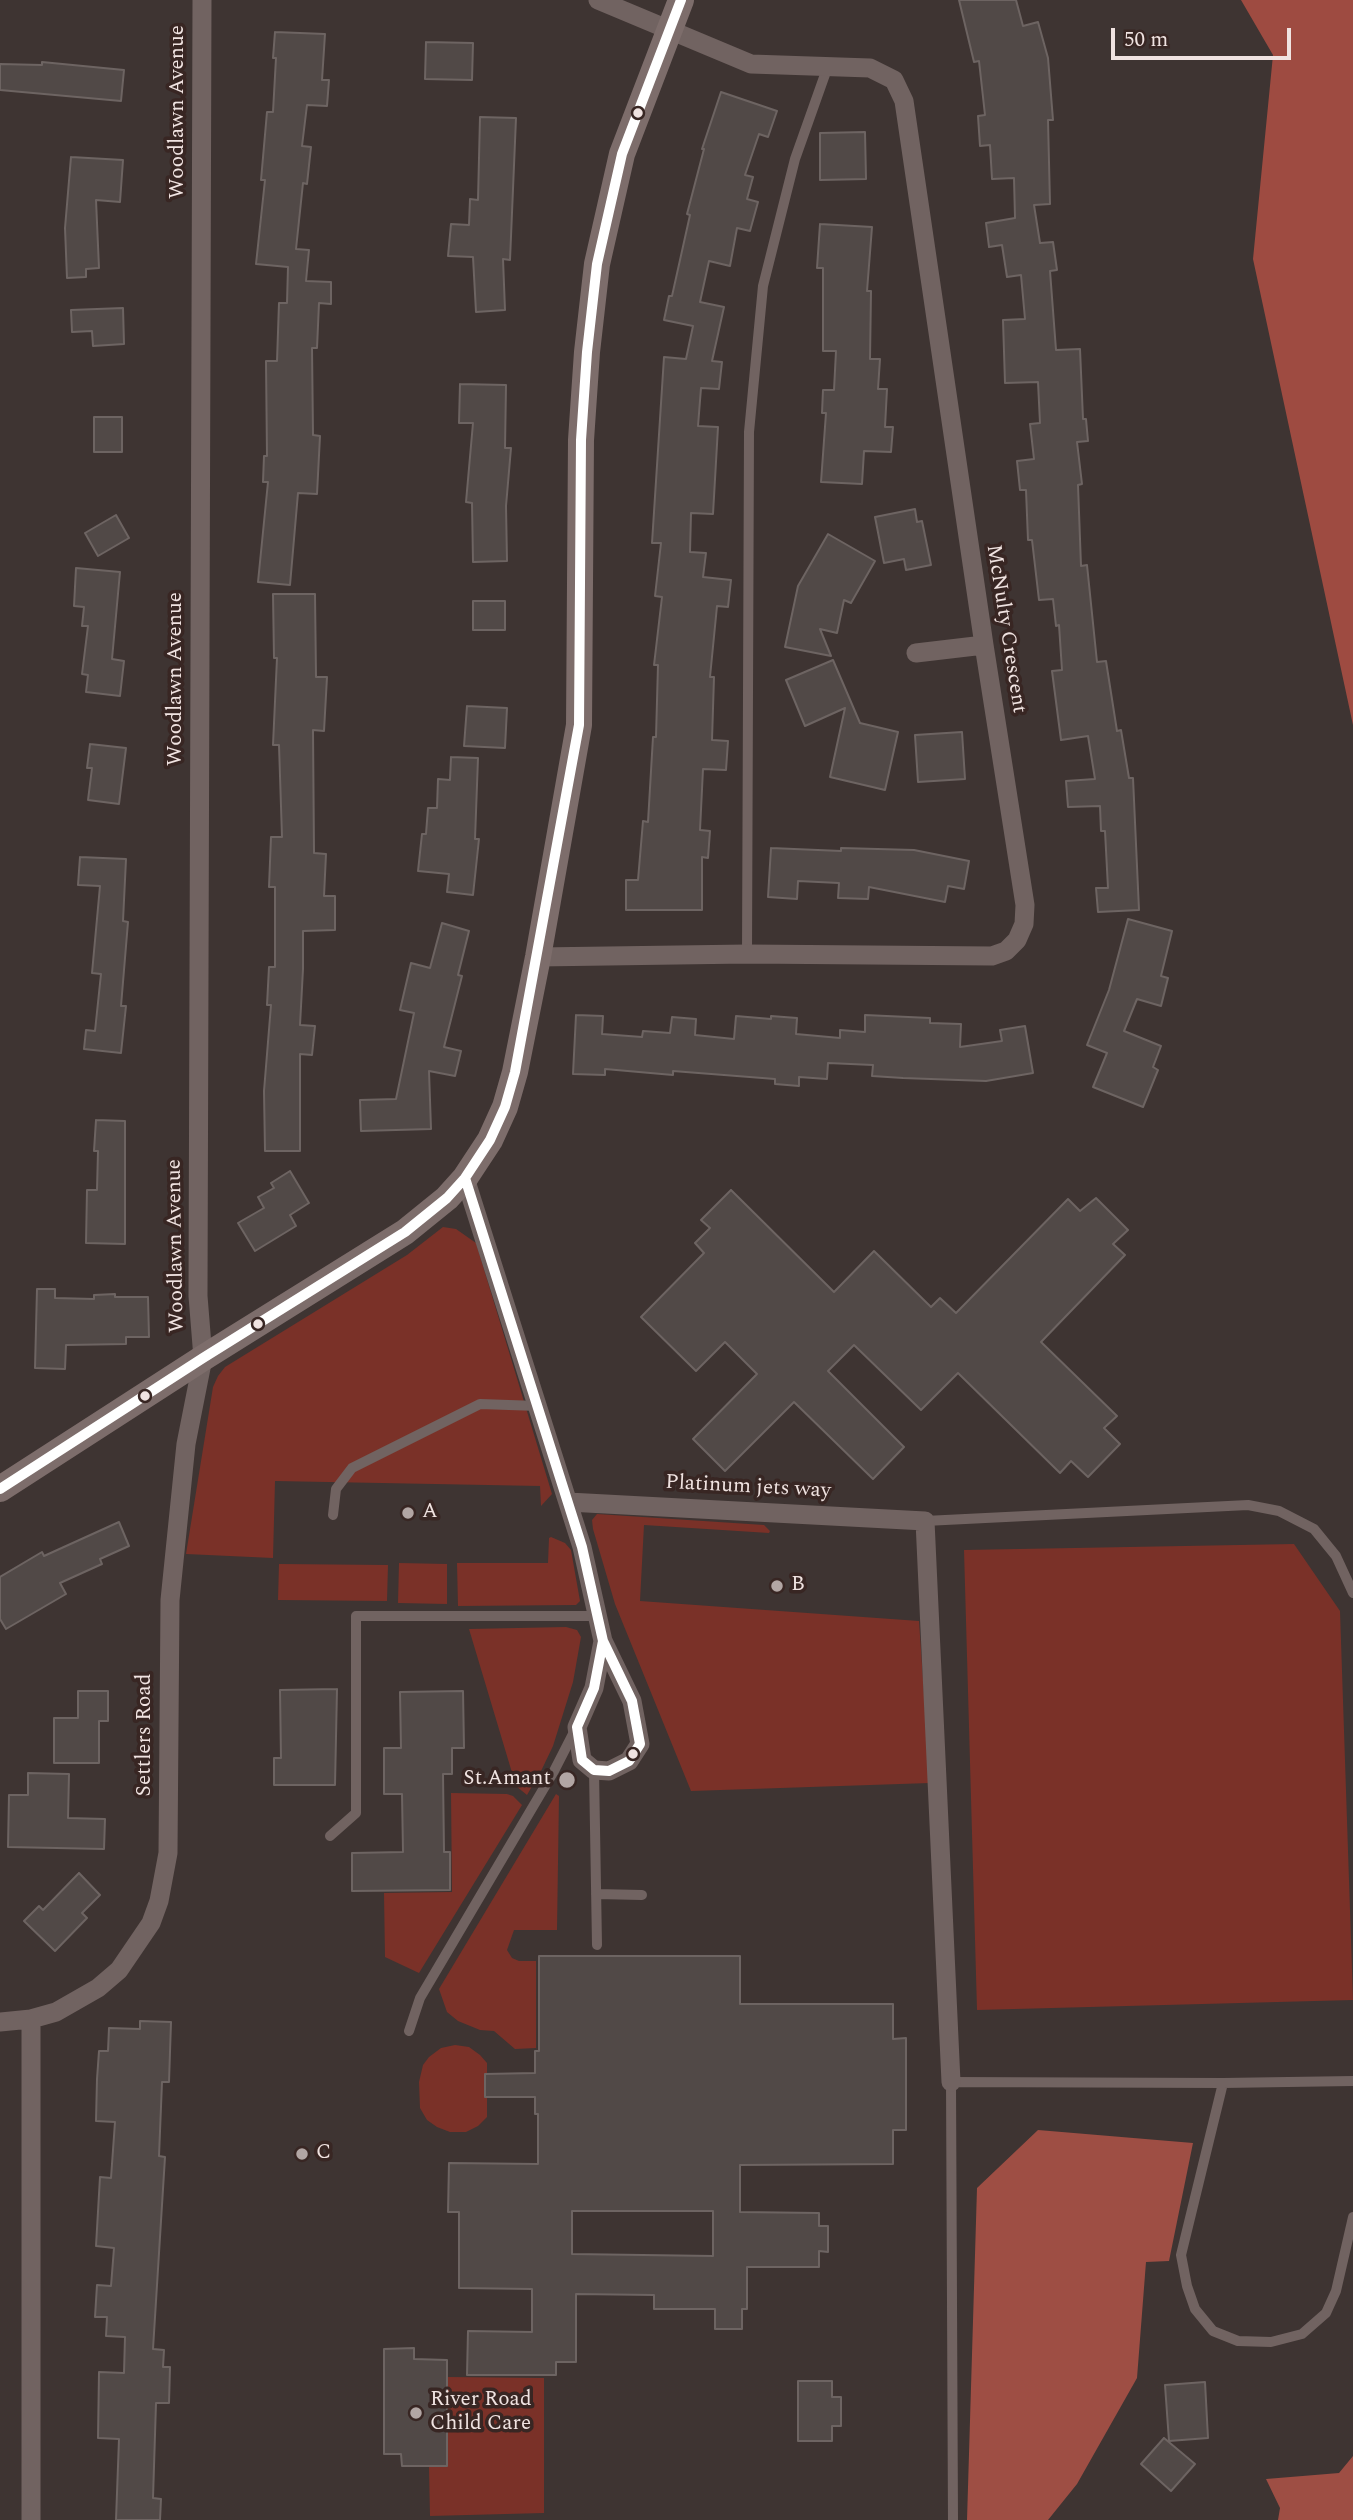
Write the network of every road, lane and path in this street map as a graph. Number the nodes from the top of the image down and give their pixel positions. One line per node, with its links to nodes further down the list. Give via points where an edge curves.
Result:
1 (202, 0): 11 (street, Woodlawn Avenue, via 198,1296)
2 (598, 0): 4 (street, McNulty Crescent)
3 (681, 0): 4 (street)
4 (668, 28): 5 (street, McNulty Crescent, via 751,64); 9 (street, via 622,154 597,264 581,440 579,725)
5 (828, 66): 6 (street, McNulty Crescent, via 870,68 894,80 904,101); 8 (lane, via 795,159 763,286 750,432)
6 (984, 645): 7 (street); 8 (street, McNulty Crescent, via 1025,905 1017,940 992,956)
7 (916, 653)
8 (747, 954): 9 (street, McNulty Crescent)
9 (538, 957): 10 (street, via 505,1107)
10 (465, 1178): 11 (street, via 405,1232); 12 (street)
11 (203, 1358): 13 (street); 26 (street, Settlers Road, via 186,1444 171,1588 168,1853 159,1900 151,1923 119,1970 98,1989)
12 (539, 1406): 14 (street); 15 (lane, via 481,1404 352,1468 336,1489)
13 (0, 1489)
14 (568, 1502): 16 (street, Platinum jets way); 18 (street)
15 (333, 1515)
16 (925, 1521): 17 (lane, via 1248,1505 1279,1511 1314,1529 1336,1556); 30 (street)
17 (1353, 1593)
18 (598, 1616): 19 (street); 22 (lane, via 356,1616 356,1813)
19 (603, 1640): 20 (street, via 594,1688); 21 (street, via 632,1701 640,1744 629,1761 609,1771)
20 (577, 1727): 21 (street, via 582,1760); 28 (lane, via 420,1998)
21 (594, 1770): 23 (lane)
22 (330, 1836)
23 (596, 1894): 24 (lane); 25 (lane)
24 (642, 1895)
25 (597, 1945)
26 (31, 2019): 27 (street, Settlers Road); 33 (street)
27 (0, 2022)
28 (409, 2031)
29 (1353, 2081): 31 (lane)
30 (951, 2082): 31 (lane); 34 (lane)
31 (1223, 2082): 32 (lane, via 1181,2255 1195,2309 1213,2330 1238,2341 1271,2342 1302,2334 1326,2313 1336,2291)
32 (1353, 2217)
33 (31, 2520)
34 (953, 2520)

